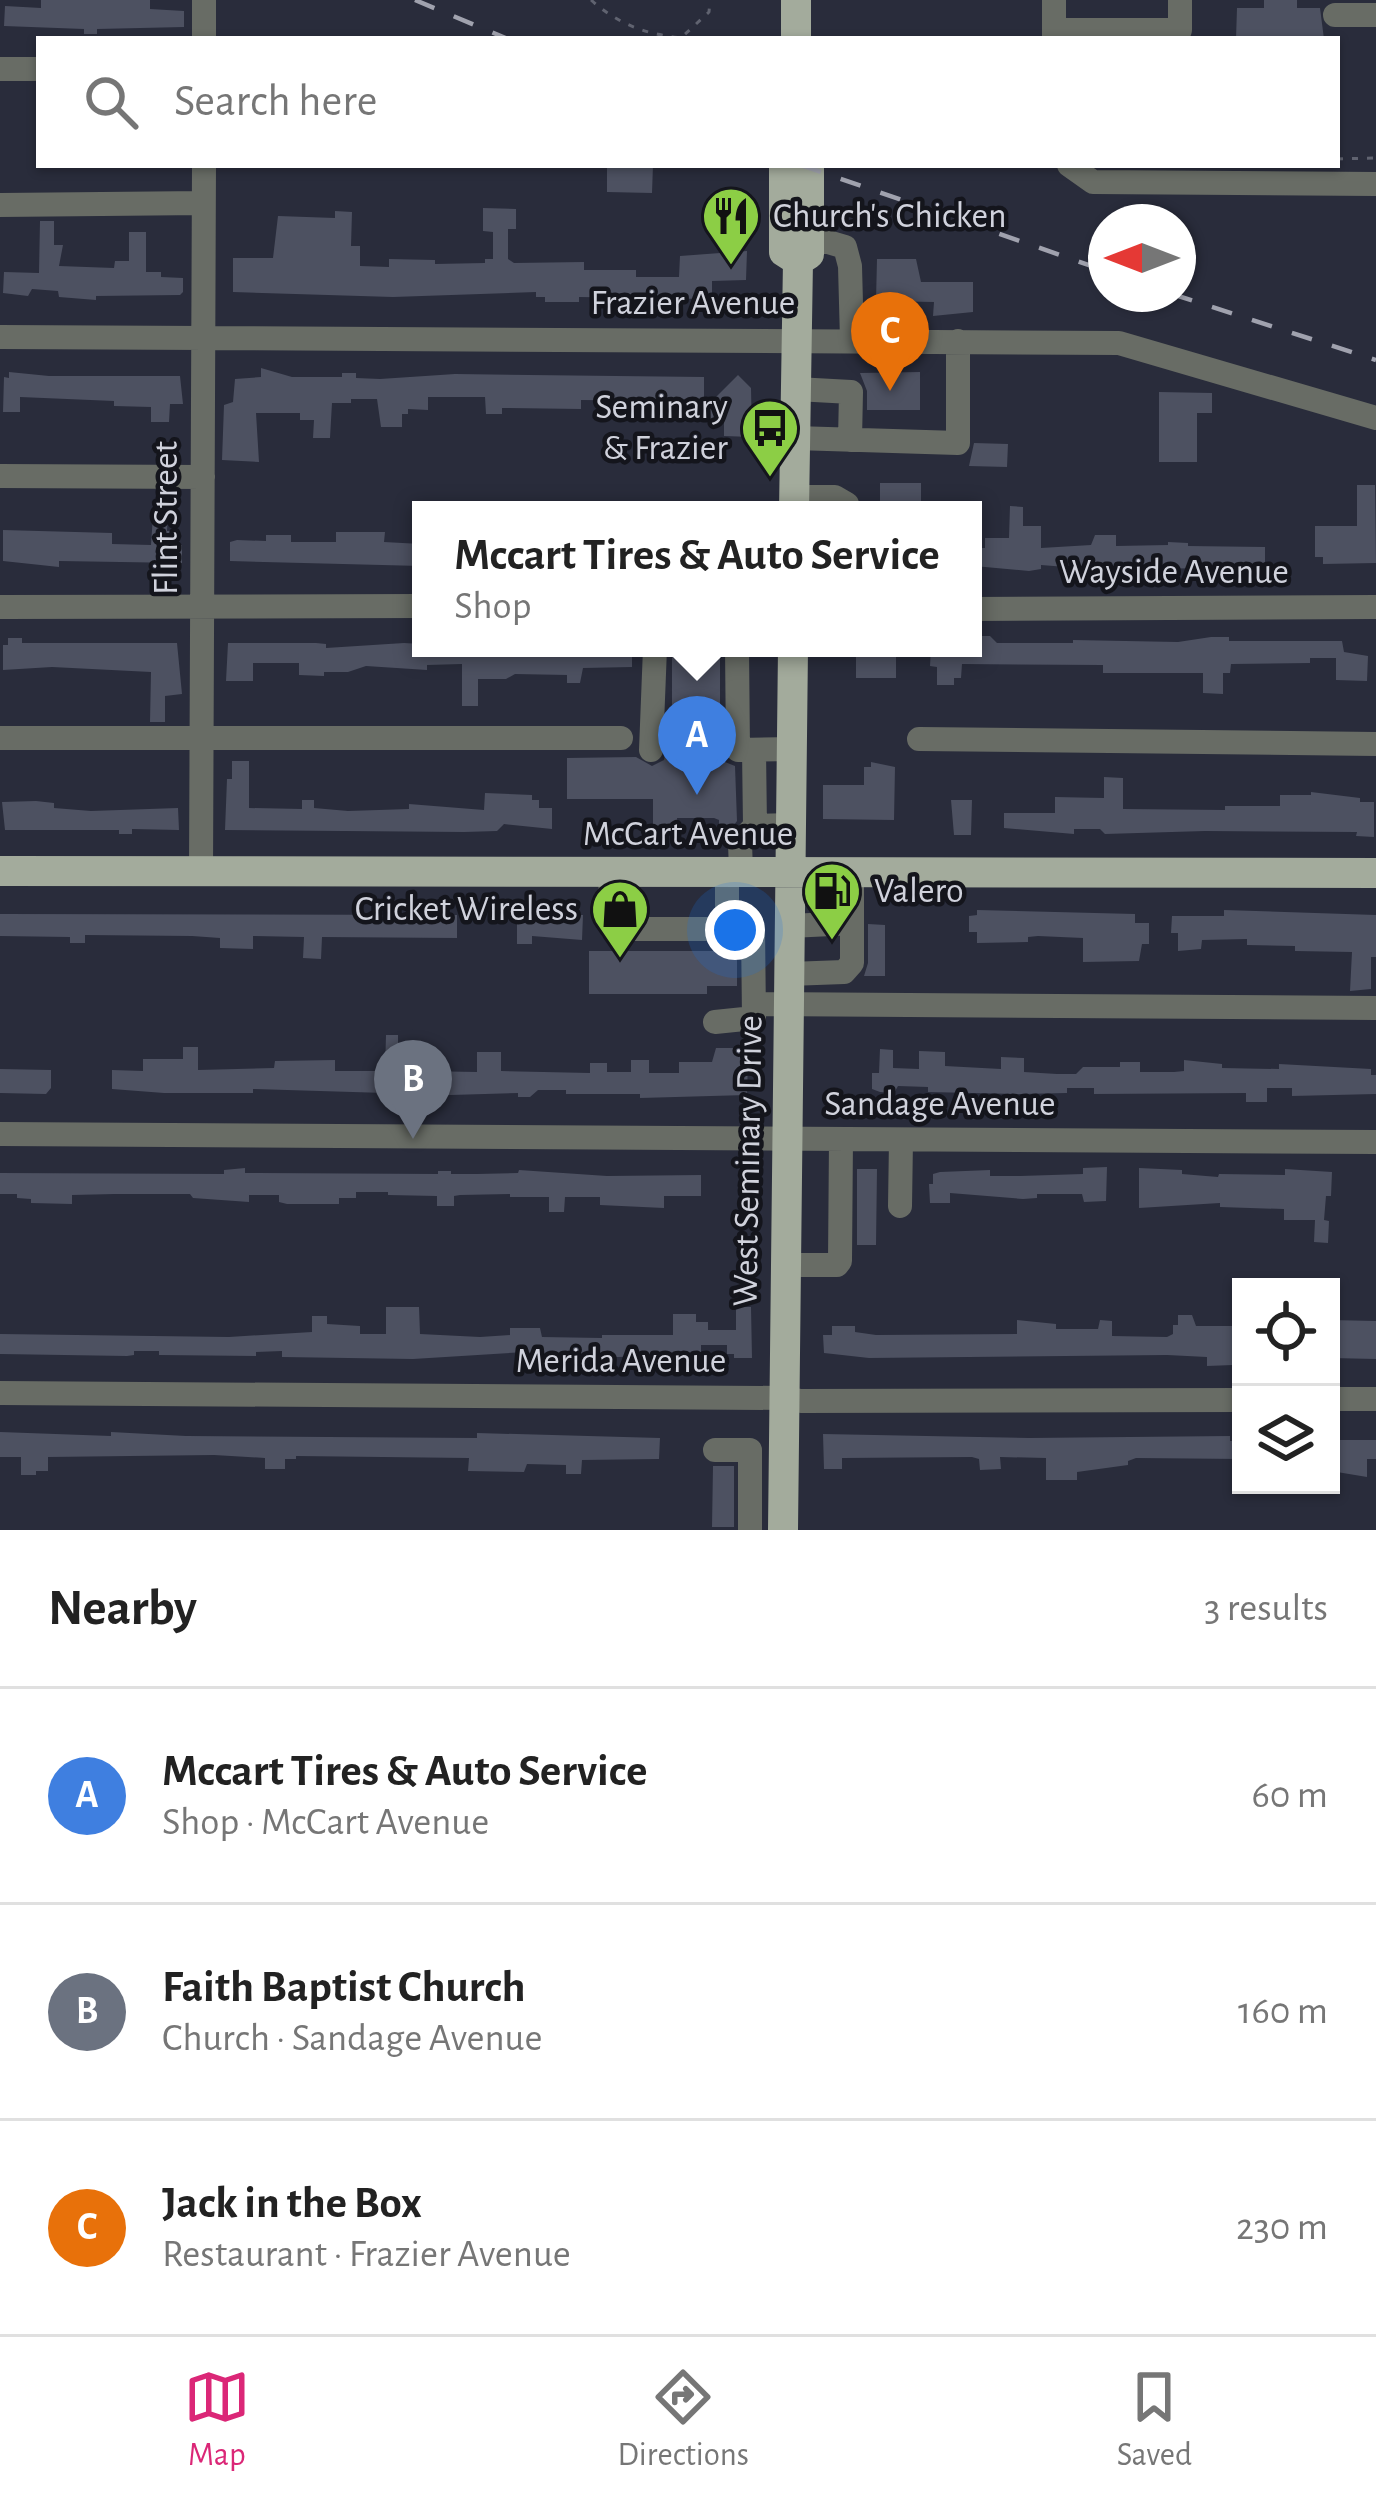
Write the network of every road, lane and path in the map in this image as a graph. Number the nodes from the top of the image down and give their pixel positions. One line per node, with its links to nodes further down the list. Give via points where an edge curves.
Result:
1 (204, 0): 10 (street)
2 (591, 0): 11 (path, via 609,16)
3 (710, 0): 12 (path, via 710,12)
4 (796, 0): 13 (main road)
5 (1054, 0): 9 (street)
6 (1180, 0): 9 (street, via 1180,30)
7 (1335, 15): 8 (street)
8 (1376, 15)
9 (1054, 35)
10 (204, 36)
11 (664, 36)
12 (683, 36)
13 (796, 36)
14 (36, 69): 15 (street)
15 (0, 70)
16 (1376, 158): 17 (path)
17 (1340, 159)
18 (203, 168): 23 (street, Flint Street)
19 (784, 168): 25 (main road)
20 (809, 168): 25 (main road)
21 (1072, 168): 22 (street, via 1093,182)
22 (1376, 184)
23 (203, 203): 24 (street); 27 (street, Flint Street)
24 (0, 205)
25 (797, 248): 28 (main road); 29 (street, via 845,248)
26 (0, 337): 27 (street, Frazier Avenue)
27 (203, 338): 28 (street, Frazier Avenue); 36 (street, Flint Street)
28 (797, 340): 29 (street, Frazier Avenue); 31 (main road)
29 (853, 340): 30 (street, Frazier Avenue)
30 (958, 341): 32 (street, Frazier Avenue, via 1119,343); 34 (street, via 958,443)
31 (796, 389): 33 (main road); 34 (street, via 851,392)
32 (1376, 418)
33 (795, 438): 34 (street); 37 (main road)
34 (850, 440)
35 (0, 476): 36 (street)
36 (202, 477): 40 (street, Flint Street)
37 (795, 501)
38 (813, 501): 39 (street)
39 (844, 501)
40 (202, 604): 41 (street); 42 (street); 48 (street, Flint Street)
41 (412, 606)
42 (0, 607)
43 (1376, 607): 44 (street, Wayside Avenue)
44 (982, 609)
45 (655, 657): 54 (street)
46 (736, 657): 55 (street, via 738,750)
47 (793, 657): 53 (main road, West Seminary Drive)
48 (202, 737): 49 (street); 50 (street); 61 (street, Flint Street)
49 (0, 738)
50 (621, 738)
51 (920, 739): 52 (street)
52 (1376, 744)
53 (793, 749): 55 (street); 57 (main road, West Seminary Drive)
54 (651, 750)
55 (754, 750): 56 (street)
56 (754, 784): 57 (street); 59 (street)
57 (793, 784): 58 (main road, West Seminary Drive)
58 (792, 825): 59 (street); 66 (main road, West Seminary Drive)
59 (754, 826): 63 (street, via 740,842)
60 (0, 871): 61 (main road, McCart Avenue)
61 (201, 872): 62 (main road, McCart Avenue)
62 (610, 873): 63 (main road, McCart Avenue); 69 (street, via 612,929)
63 (734, 873): 66 (main road, McCart Avenue); 69 (street)
64 (853, 873): 65 (main road, McCart Avenue); 66 (main road, McCart Avenue); 67 (street)
65 (1376, 873)
66 (791, 874): 68 (main road, West Seminary Drive)
67 (852, 923): 68 (street); 71 (street, via 852,963 844,972)
68 (790, 927): 70 (street); 71 (main road, West Seminary Drive)
69 (727, 929): 70 (street)
70 (753, 929): 72 (street)
71 (789, 989): 72 (street); 73 (street); 76 (main road, West Seminary Drive)
72 (754, 1004): 74 (street, via 753,1021)
73 (1376, 1008)
74 (715, 1022)
75 (0, 1134): 76 (street, Sandage Avenue)
76 (787, 1139): 77 (street, Sandage Avenue); 81 (main road, West Seminary Drive)
77 (841, 1139): 78 (street, Sandage Avenue); 81 (street, via 840,1261)
78 (901, 1140): 79 (street, Sandage Avenue); 80 (street)
79 (1376, 1142)
80 (900, 1206)
81 (785, 1265): 83 (main road, West Seminary Drive)
82 (0, 1393): 83 (street, Merida Avenue)
83 (783, 1398): 85 (street, Merida Avenue); 89 (main road, West Seminary Drive)
84 (1376, 1399): 86 (street)
85 (1232, 1400)
86 (1340, 1400)
87 (715, 1450): 88 (street)
88 (750, 1450): 89 (street); 90 (street)
89 (783, 1450): 91 (main road, West Seminary Drive)
90 (750, 1530)
91 (783, 1530)

